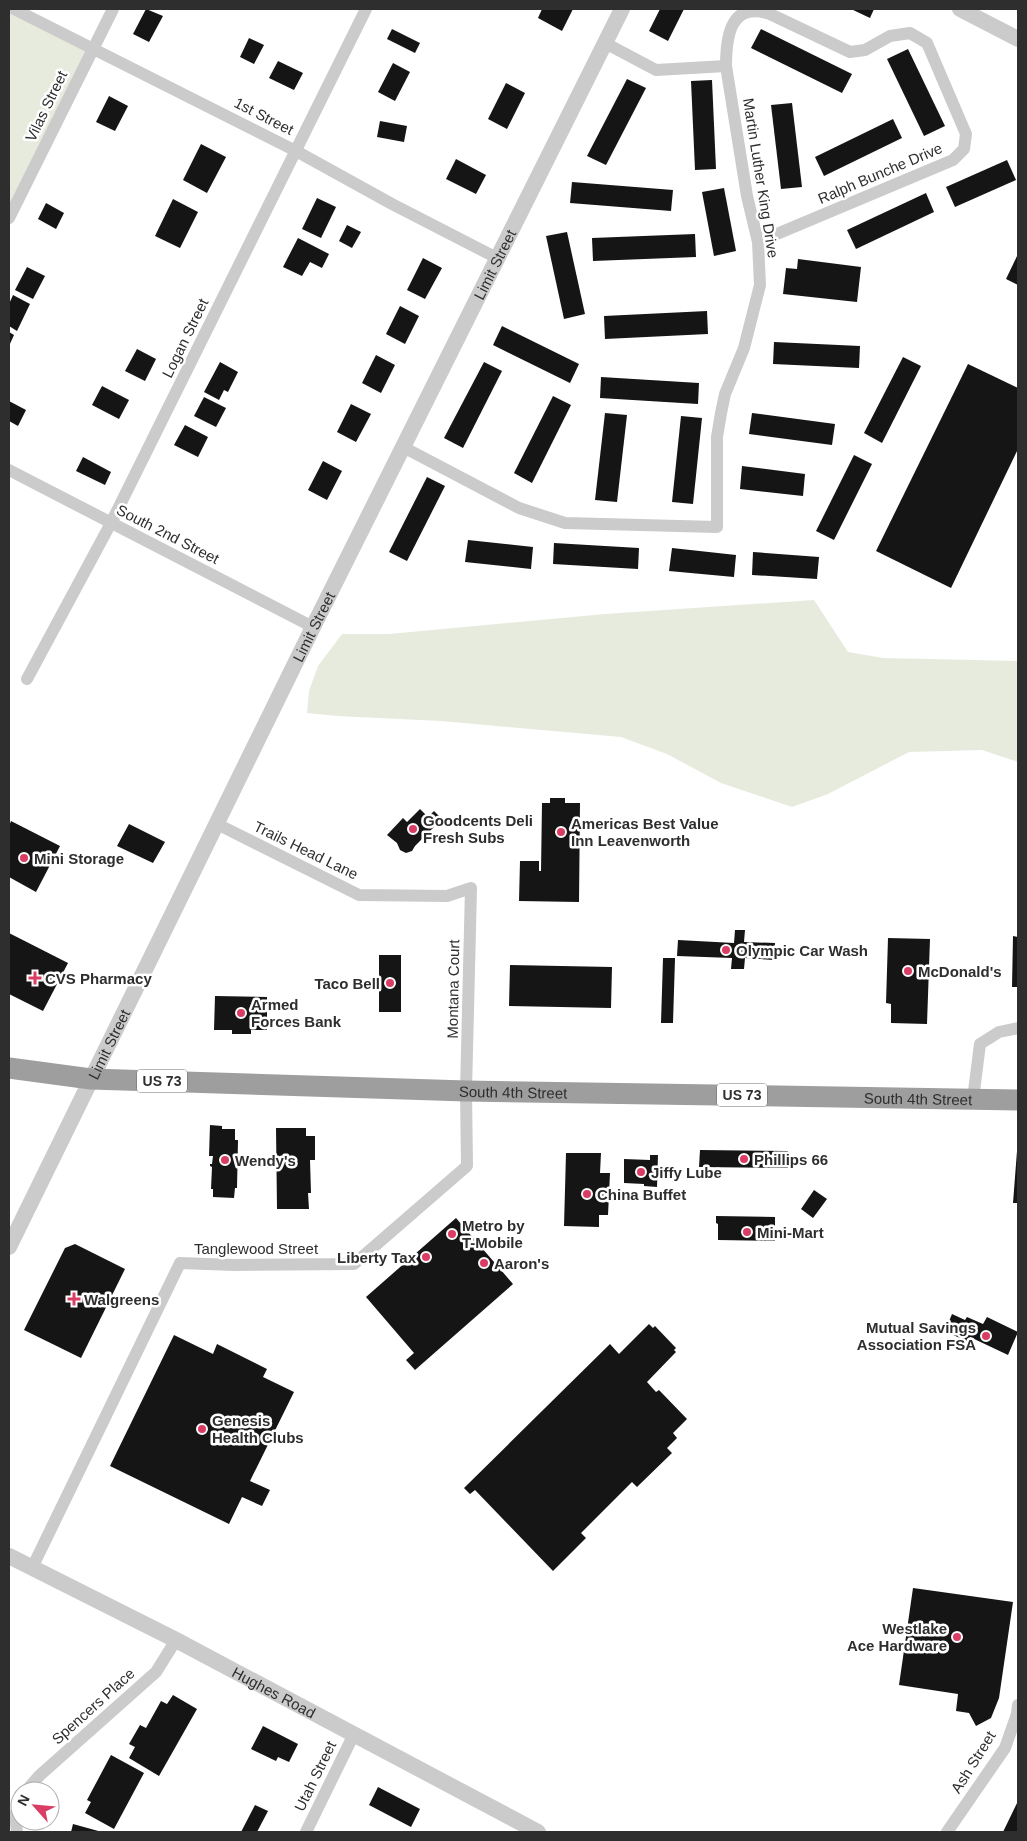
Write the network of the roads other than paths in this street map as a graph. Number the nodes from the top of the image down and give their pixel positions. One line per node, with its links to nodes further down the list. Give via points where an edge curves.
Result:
1 (14, 9): 8 (street, 1st Street)
2 (113, 9): 8 (street, Vilas Street)
3 (366, 9): 10 (street, Logan Street)
4 (622, 9): 7 (street, Limit Street)
5 (960, 9): 6 (street)
6 (1018, 39)
7 (605, 43): 9 (street, via 656,70); 13 (street, Limit Street)
8 (93, 49): 10 (street, 1st Street); 11 (street, Vilas Street)
9 (726, 66): 12 (street, Martin Luther King Drive, via 747,196); 12 (street, Ralph Bunche Drive, via 730,30 736,19 746,12 758,10 770,14 850,52 865,50 890,36 910,33 927,43 966,134 964,149 953,160)
10 (296, 151): 13 (street, 1st Street); 16 (street, Logan Street)
11 (9, 218)
12 (758, 242): 14 (street, Martin Luther King Drive, via 760,285 744,348 725,394 717,437 717,527 566,523 520,508)
13 (497, 258): 14 (street, Limit Street)
14 (403, 447): 17 (street, Limit Street)
15 (9, 470): 16 (street, South 2nd Street)
16 (111, 523): 17 (street, South 2nd Street); 18 (street, Logan Street)
17 (313, 627): 19 (street, Limit Street)
18 (27, 678)
19 (217, 824): 20 (street, Trails Head Lane, via 359,895 447,896); 23 (street, Limit Street)
20 (471, 888): 24 (street, Montana Court)
21 (1018, 1028): 25 (street, via 999,1032 980,1044)
22 (9, 1068): 23 (highway, South 4th Street / US 73)
23 (91, 1079): 24 (highway, South 4th Street / US 73); 27 (street, Limit Street)
24 (466, 1091): 25 (highway, South 4th Street / US 73); 29 (street, Tanglewood Street, via 468,1166 354,1264 180,1264)
25 (973, 1099): 26 (highway, South 4th Street / US 73)
26 (1018, 1100)
27 (9, 1247)
28 (9, 1556): 29 (street, Hughes Road)
29 (32, 1568): 30 (street, Hughes Road)
30 (176, 1640): 32 (street, Hughes Road); 33 (street, Spencers Place, via 156,1672)
31 (1018, 1705): 36 (street, Ash Street, via 1005,1748)
32 (354, 1734): 34 (street, Utah Street); 35 (street, Hughes Road)
33 (35, 1781)
34 (306, 1832)
35 (538, 1832)
36 (947, 1832)

